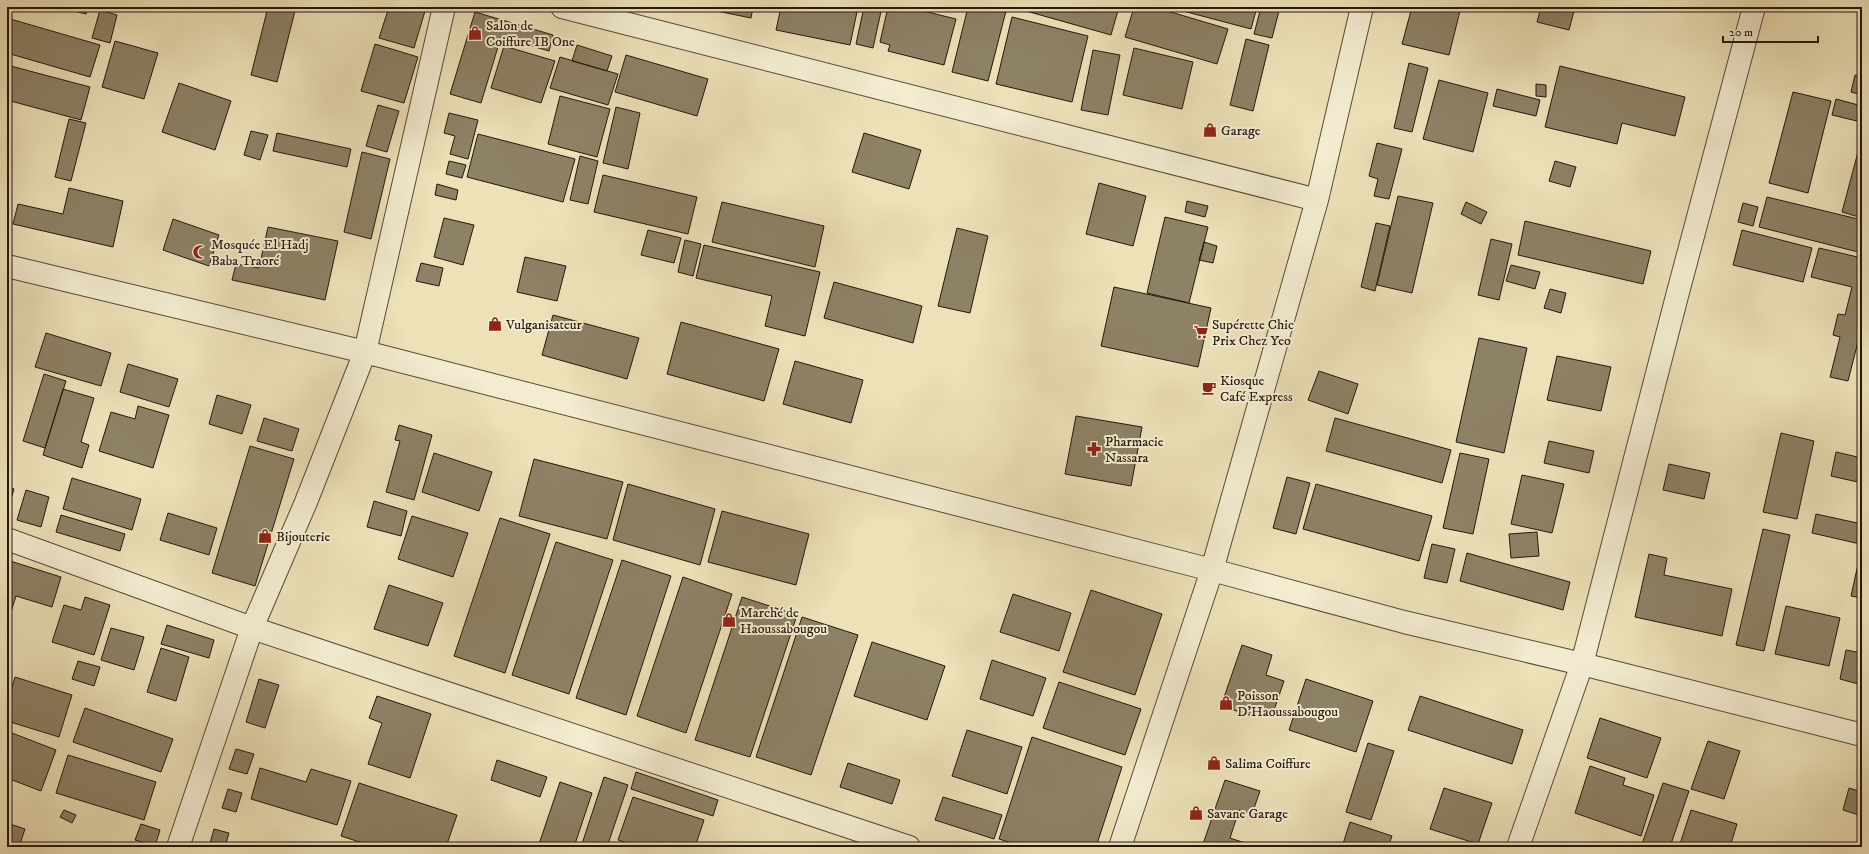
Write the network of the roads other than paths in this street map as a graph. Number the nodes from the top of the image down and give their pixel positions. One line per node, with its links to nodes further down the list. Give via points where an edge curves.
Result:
1 (444, 7): 7 (street)
2 (562, 7): 5 (street)
3 (1362, 7): 5 (street)
4 (1754, 7): 11 (street)
5 (1317, 200): 9 (street)
6 (7, 266): 7 (street)
7 (364, 352): 9 (street); 10 (street, via 306,502)
8 (7, 539): 10 (street)
9 (1212, 570): 11 (street, via 1404,622); 15 (street)
10 (252, 628): 13 (street); 14 (street)
11 (1582, 664): 12 (street); 16 (street)
12 (1862, 735)
13 (178, 847)
14 (909, 847)
15 (1120, 847)
16 (1518, 847)

